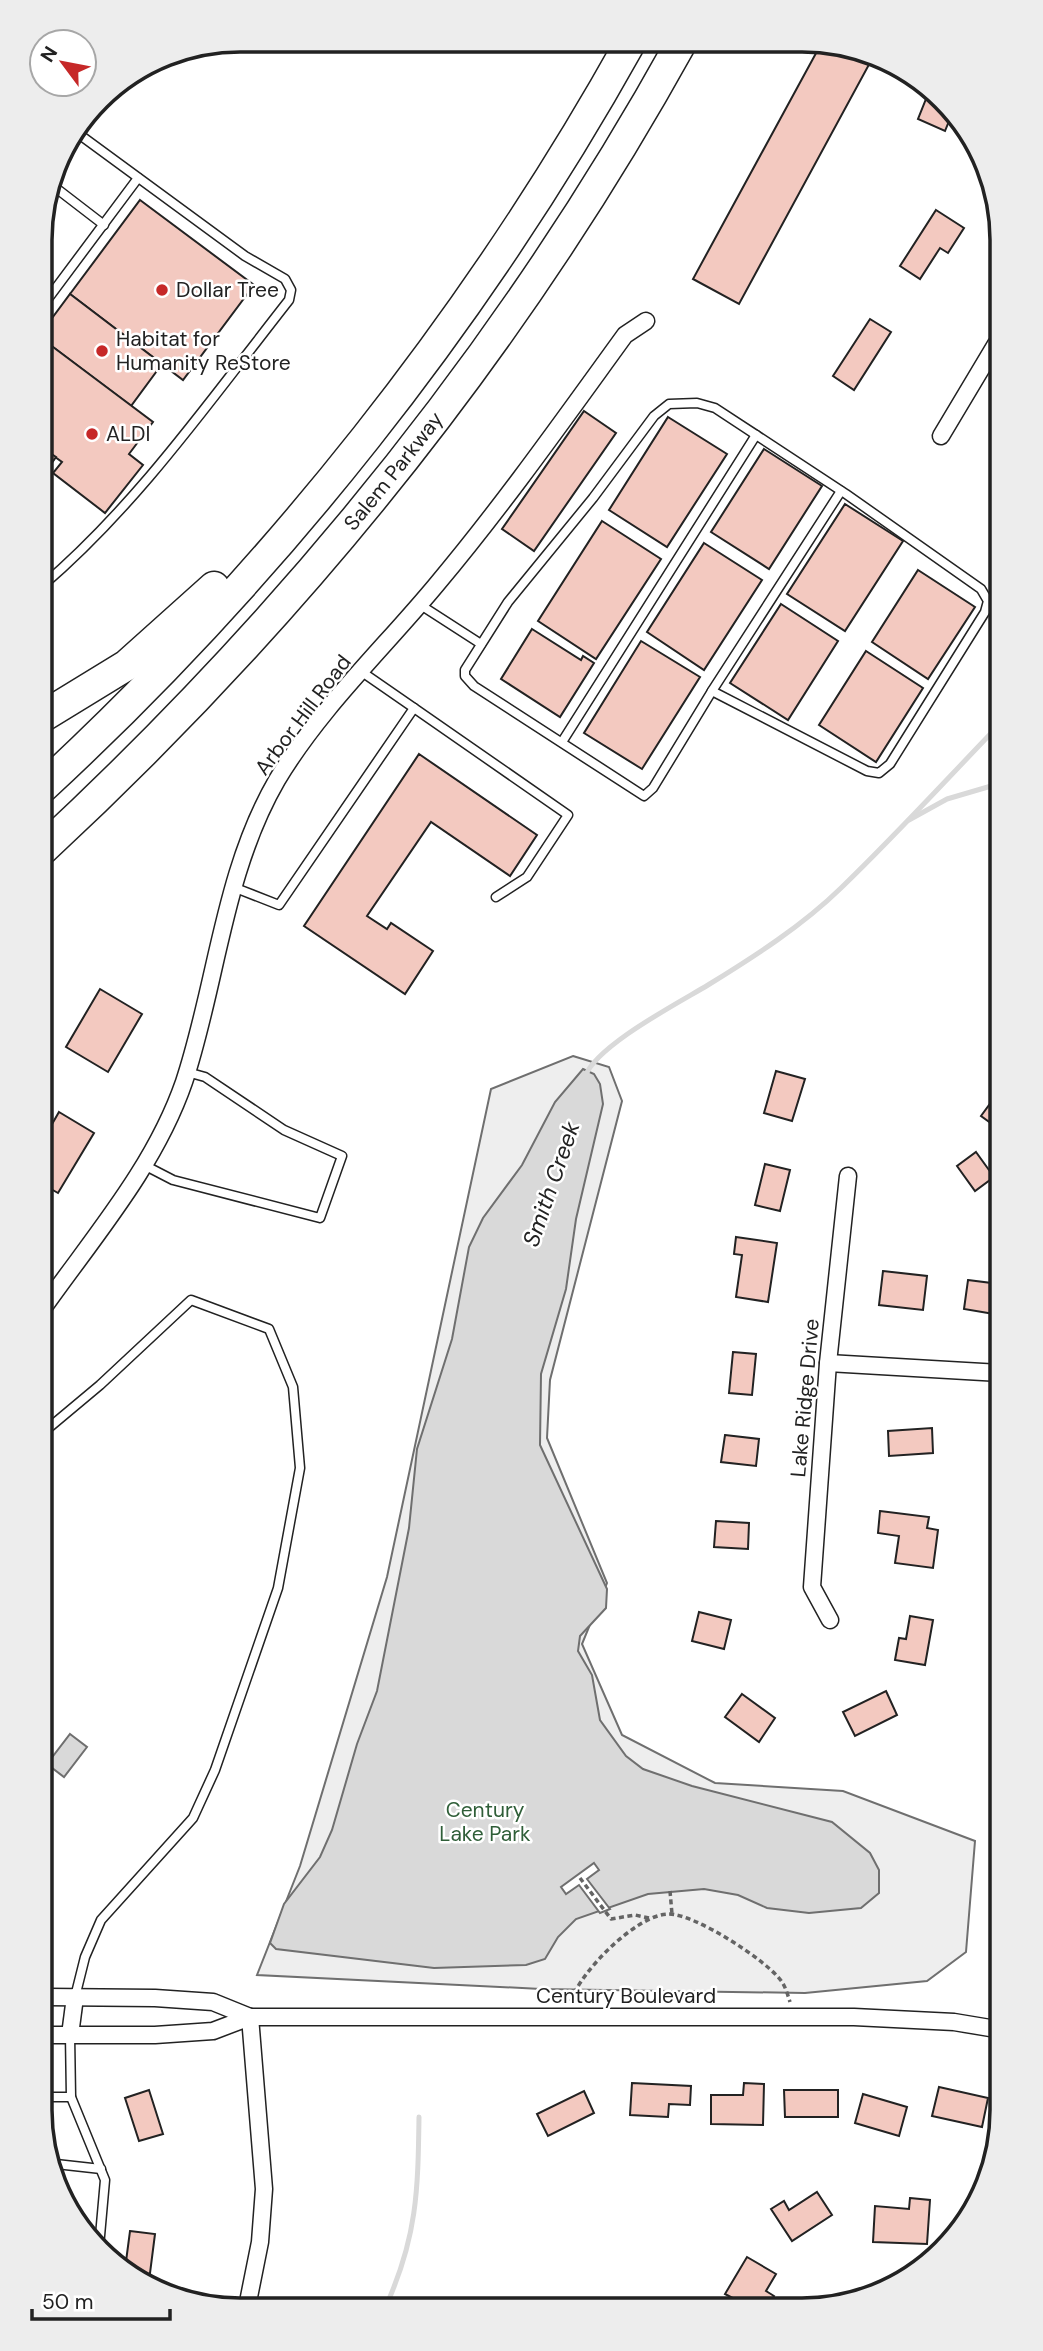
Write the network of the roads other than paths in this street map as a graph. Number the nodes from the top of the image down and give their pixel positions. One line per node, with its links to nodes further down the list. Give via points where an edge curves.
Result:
1 (624, 52): 12 (highway, Salem Parkway, via 510,236)
2 (676, 52): 23 (highway, Salem Parkway, via 555,250 483,355 374,498 223,670)
3 (83, 138): 4 (lane)
4 (138, 178): 6 (lane); 14 (lane, via 245,256 285,279 291,289 289,300 151,476)
5 (59, 191): 6 (lane)
6 (104, 225): 7 (lane)
7 (53, 293)
8 (646, 321): 15 (street, Arbor Hill Road, via 625,335 495,512)
9 (990, 354): 11 (street)
10 (756, 435): 13 (lane); 16 (lane, via 715,408 669,404 654,416 508,602); 21 (lane)
11 (941, 436)
12 (339, 469): 20 (highway, via 155,642); 22 (highway, Salem Parkway, via 208,621)
13 (841, 491): 18 (lane); 18 (lane, via 981,589 988,601 890,764 879,774 867,771)
14 (53, 577)
15 (419, 604): 16 (lane); 17 (street, Arbor Hill Road)
16 (481, 644): 21 (lane, via 465,676)
17 (362, 671): 19 (lane); 24 (street, Arbor Hill Road, via 278,779 258,816)
18 (712, 691): 21 (lane, via 653,788 643,796)
19 (414, 708): 24 (lane, via 279,905); 25 (lane, via 568,815 527,877)
20 (53, 711)
21 (562, 742)
22 (53, 777)
23 (53, 840)
24 (233, 887): 26 (street, Arbor Hill Road)
25 (496, 897)
26 (187, 1072): 27 (street, Arbor Hill Road, via 165,1130); 27 (lane, via 205,1077 284,1130 342,1156 320,1218 173,1180)
27 (144, 1165): 29 (street, Arbor Hill Road)
28 (848, 1176): 30 (street, Lake Ridge Drive)
29 (52, 1295)
30 (828, 1363): 31 (street); 33 (street, Lake Ridge Drive, via 812,1587)
31 (990, 1372)
32 (52, 1421): 35 (lane, via 100,1385 191,1300 269,1329 293,1387 300,1468 278,1588 215,1770 193,1818 101,1920)
33 (830, 1620)
34 (52, 1997): 35 (street, Century Boulevard)
35 (75, 1997): 36 (street, Century Boulevard, via 213,2002); 39 (street)
36 (250, 2017): 37 (street, Century Boulevard, via 905,2018); 39 (street, Century Boulevard, via 213,2031); 45 (street, via 264,2189)
37 (990, 2029)
38 (52, 2035): 39 (street, Century Boulevard)
39 (70, 2035): 41 (lane)
40 (52, 2097): 41 (lane)
41 (71, 2097): 43 (lane)
42 (61, 2165): 43 (lane)
43 (101, 2169): 44 (lane, via 106,2180)
44 (100, 2236)
45 (249, 2298)

